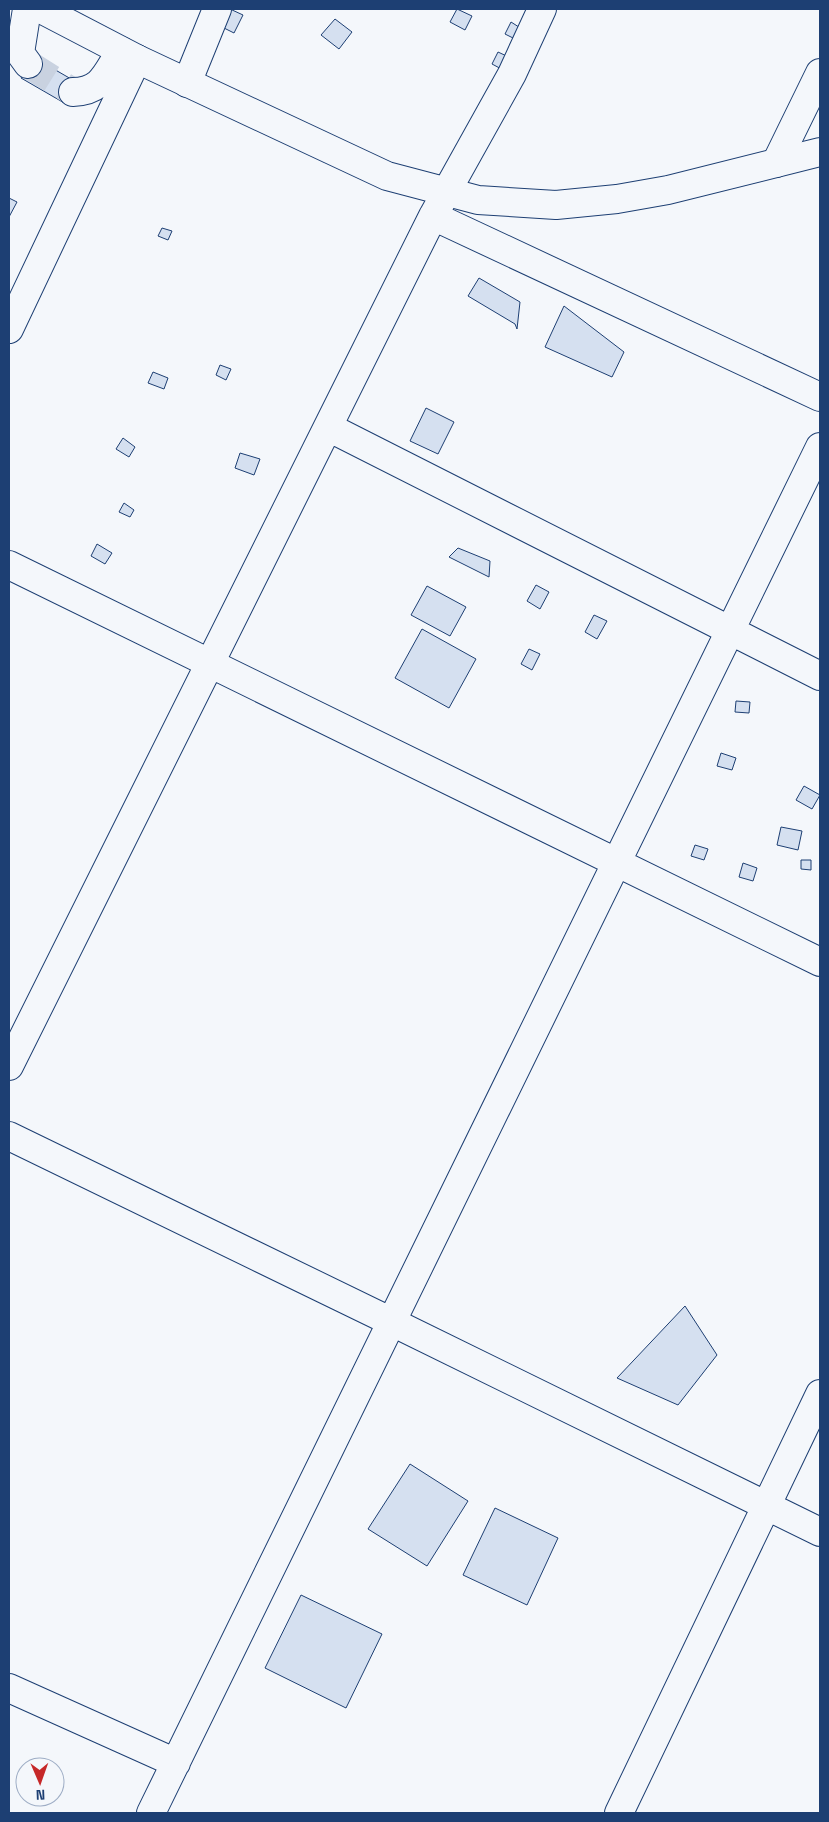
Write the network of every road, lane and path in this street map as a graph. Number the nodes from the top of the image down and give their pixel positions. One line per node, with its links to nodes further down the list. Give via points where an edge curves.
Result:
1 (27, 9): 6 (street, via 20,53)
2 (41, 9): 5 (street)
3 (217, 9): 8 (street)
4 (542, 9): 12 (street, via 512,74)
5 (129, 55): 8 (street); 9 (street, via 99,85 84,92); 14 (street)
6 (28, 64)
7 (820, 73): 11 (street)
8 (187, 83): 12 (street, via 387,176)
9 (73, 92)
10 (820, 152): 11 (street)
11 (776, 163): 12 (street, via 659,191 556,206 478,200)
12 (446, 191): 13 (street)
13 (433, 216): 16 (street); 17 (street)
14 (15, 301): 15 (street)
15 (9, 329)
16 (820, 397)
17 (328, 427): 20 (street); 21 (street)
18 (820, 447): 20 (street)
19 (9, 565): 21 (street)
20 (730, 630): 22 (street); 23 (street)
21 (210, 664): 23 (street); 25 (street)
22 (820, 676)
23 (617, 862): 24 (street); 27 (street)
24 (820, 962)
25 (9, 1066)
26 (9, 1136): 27 (street)
27 (392, 1322): 29 (street); 32 (street)
28 (820, 1394): 29 (street)
29 (766, 1506): 30 (street); 34 (street)
30 (820, 1532)
31 (9, 1688): 32 (street)
32 (176, 1763): 33 (street)
33 (151, 1813)
34 (619, 1813)

